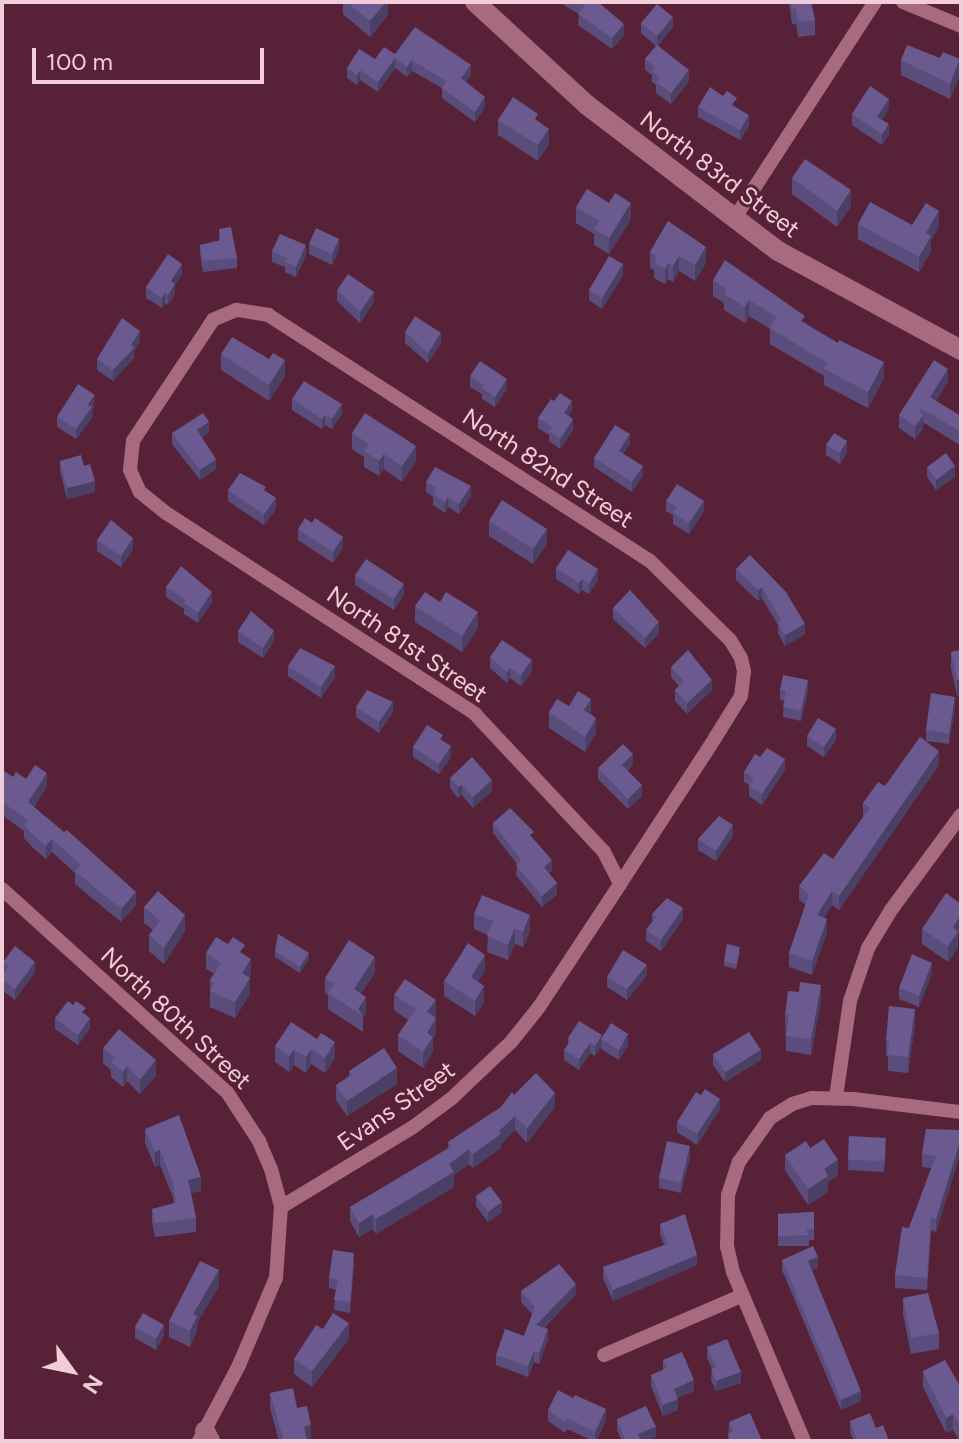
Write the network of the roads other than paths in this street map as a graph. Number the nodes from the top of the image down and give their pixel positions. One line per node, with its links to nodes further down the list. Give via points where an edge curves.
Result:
1 (475, 2): 5 (street, North 83rd Street, via 587,105)
2 (875, 2): 5 (street)
3 (903, 2): 4 (street)
4 (961, 26)
5 (734, 219): 7 (street, North 83rd Street, via 820,277)
6 (276, 319): 8 (street, North 82nd Street, via 664,572 738,651 744,671); 10 (street, North 81st Street, via 250,310 213,320 140,428 130,454 133,479 147,500 475,714 604,852)
7 (961, 350)
8 (741, 696): 10 (street, Evans Street)
9 (961, 815): 12 (street, via 868,948 850,1001)
10 (620, 884): 14 (street, Evans Street, via 539,1007 483,1071 413,1127)
11 (2, 889): 14 (street, North 80th Street, via 227,1092 259,1141)
12 (836, 1097): 13 (street); 15 (street, via 812,1098 780,1110 757,1132 739,1162 728,1195 725,1231)
13 (961, 1112)
14 (281, 1207): 17 (street, via 276,1278)
15 (743, 1295): 16 (street); 18 (street)
16 (604, 1355)
17 (205, 1438)
18 (804, 1441)

